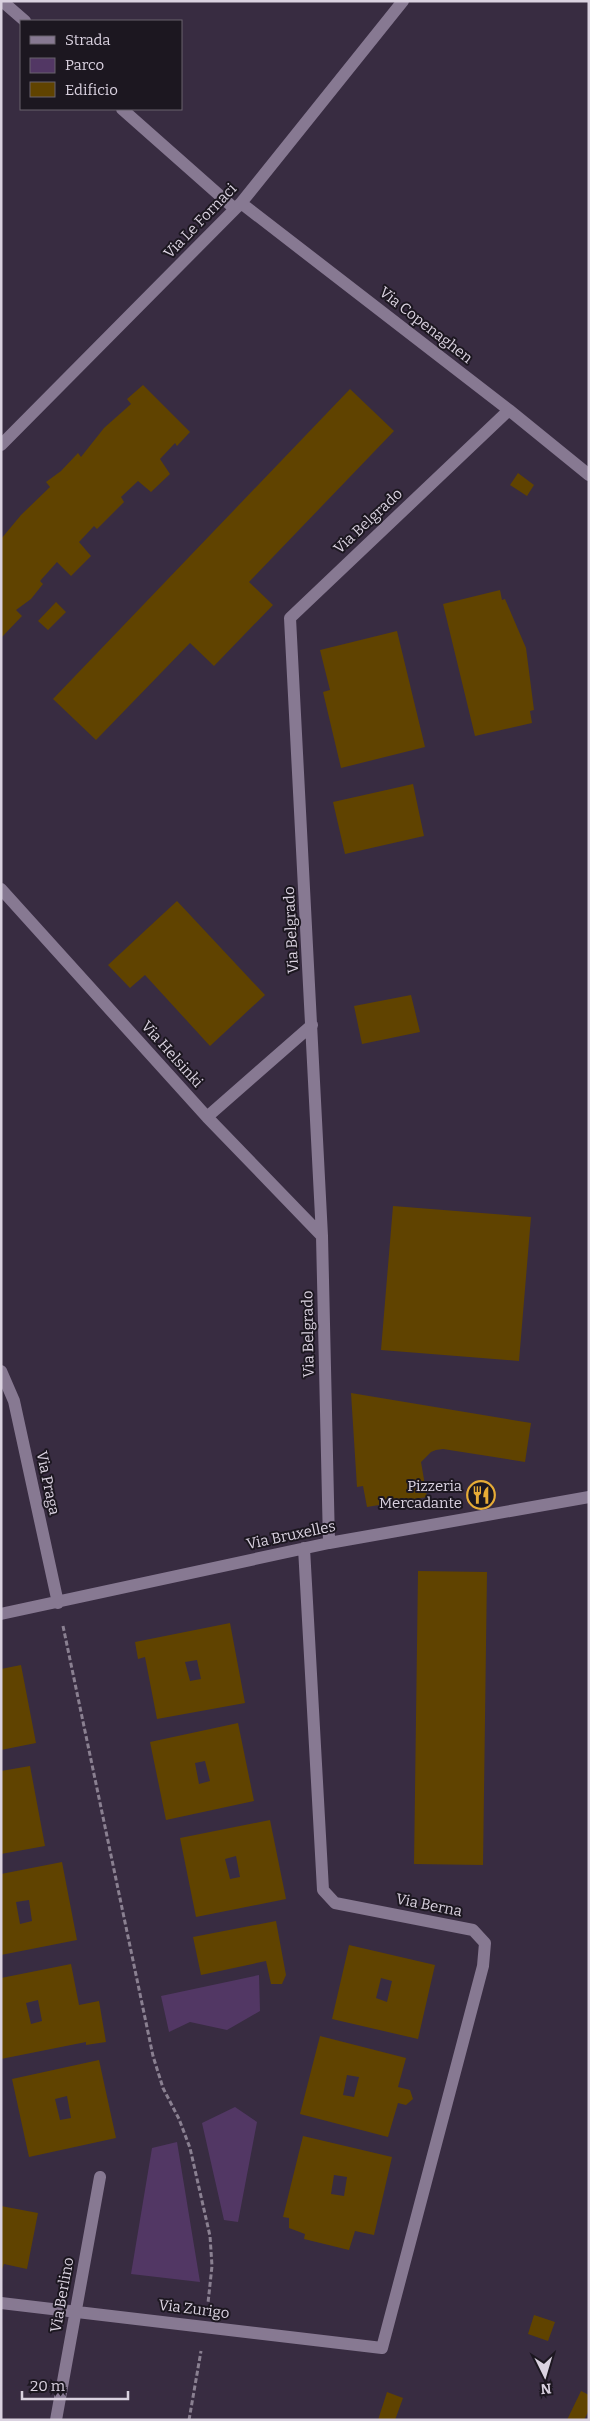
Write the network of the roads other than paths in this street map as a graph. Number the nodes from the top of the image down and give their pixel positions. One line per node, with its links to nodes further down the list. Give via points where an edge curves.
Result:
1 (2, 1): 3 (street)
2 (403, 1): 5 (street, Via Le Fornaci)
3 (24, 20)
4 (123, 110): 5 (street, Via Copenaghen)
5 (238, 206): 6 (street, Via Copenaghen); 7 (street, Via Le Fornaci)
6 (510, 410): 8 (street, Via Copenaghen); 10 (street, Via Belgrado, via 290,618)
7 (1, 445)
8 (589, 475)
9 (1, 889): 11 (street, Via Helsinki)
10 (312, 1024): 11 (street); 12 (street, Via Belgrado)
11 (207, 1117): 12 (street, Via Helsinki)
12 (322, 1236): 15 (street, Via Belgrado)
13 (1, 1371): 17 (street, Via Praga, via 14,1401)
14 (589, 1497): 15 (street, Via Bruxelles)
15 (330, 1543): 16 (street, Via Bruxelles)
16 (304, 1548): 17 (street, Via Bruxelles); 22 (street, Via Berna, via 322,1890 335,1903 474,1930 485,1943 483,1966)
17 (58, 1603): 18 (street, Via Bruxelles)
18 (1, 1614)
19 (100, 2177): 21 (street, Via Berlino)
20 (1, 2303): 21 (street, Via Zurigo)
21 (75, 2312): 22 (street, Via Zurigo); 23 (street, Via Berlino)
22 (382, 2348)
23 (56, 2420)

